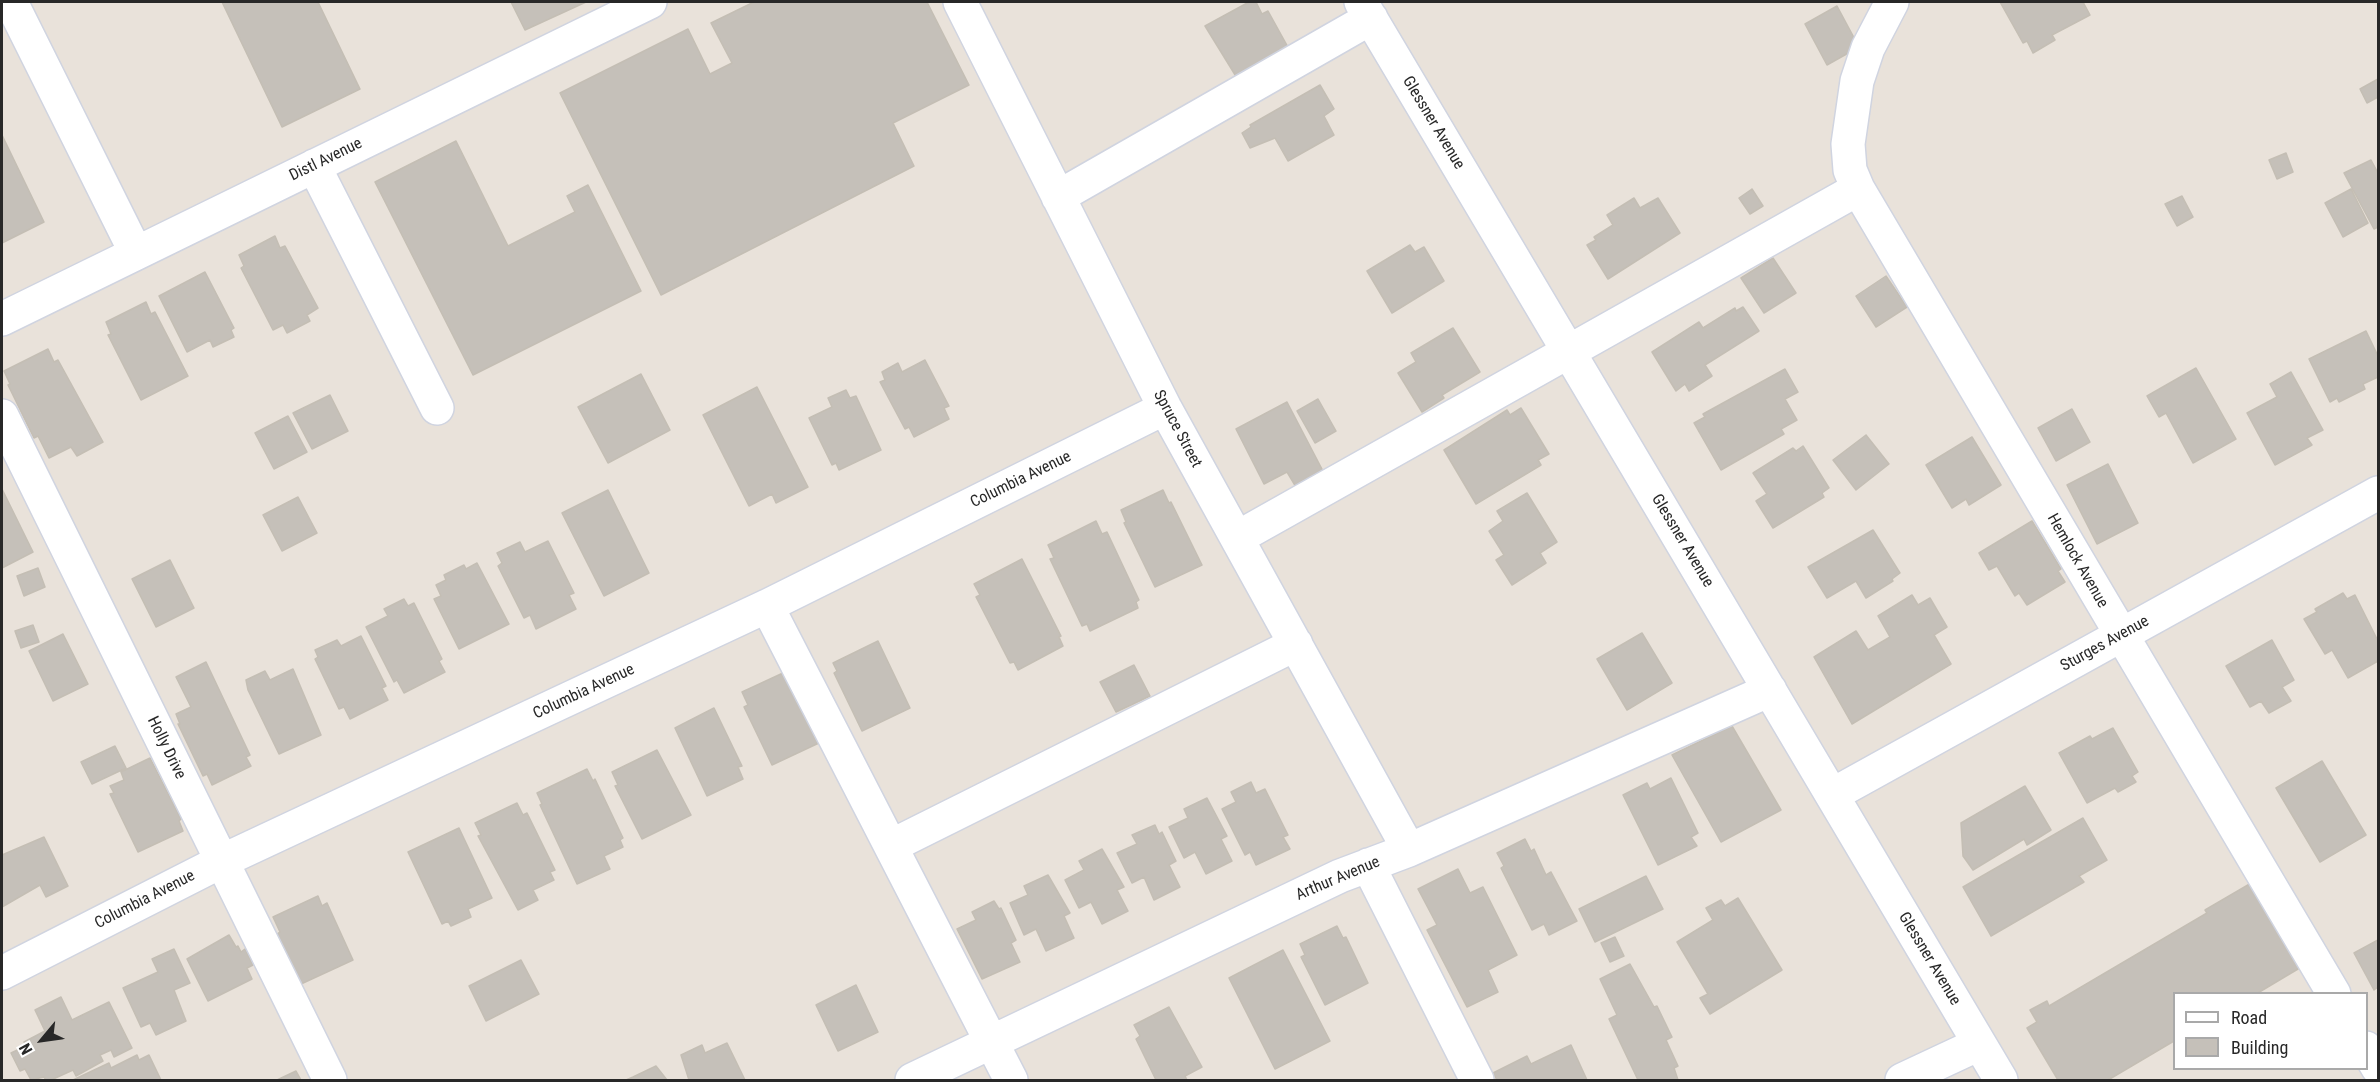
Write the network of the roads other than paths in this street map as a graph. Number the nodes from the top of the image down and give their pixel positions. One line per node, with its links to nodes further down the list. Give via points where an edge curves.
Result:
1 (11, 2): 9 (street)
2 (650, 2): 6 (street, Distl Avenue)
3 (960, 2): 8 (street, Spruce Street)
4 (1892, 2): 7 (street, Hemlock Avenue, via 1860,70 1851,119 1850,170)
5 (1366, 10): 8 (street); 11 (street, Glessner Avenue)
6 (314, 166): 9 (street, Distl Avenue); 12 (street)
7 (1858, 189): 11 (street); 18 (street, Hemlock Avenue)
8 (1058, 197): 13 (street, Spruce Street)
9 (136, 253): 10 (street, Distl Avenue)
10 (2, 319)
11 (1569, 351): 16 (street); 20 (street, Glessner Avenue)
12 (437, 408)
13 (1165, 408): 16 (street, Spruce Street); 17 (street, Columbia Avenue)
14 (2, 416): 24 (street, Holly Drive)
15 (2379, 493): 18 (street, Sturges Avenue)
16 (1237, 538): 19 (street, Spruce Street)
17 (767, 606): 22 (street); 24 (street, Columbia Avenue)
18 (2120, 636): 21 (street, Sturges Avenue); 27 (street, Hemlock Avenue)
19 (1296, 644): 22 (street); 23 (street, Spruce Street)
20 (1770, 690): 21 (street, Glessner Avenue); 23 (street, Arthur Avenue)
21 (1832, 795): 29 (street, Glessner Avenue)
22 (891, 846): 28 (street)
23 (1409, 850): 25 (street, Arthur Avenue)
24 (222, 861): 26 (street, Columbia Avenue); 32 (street, Holly Drive)
25 (1368, 865): 28 (street, Arthur Avenue); 35 (street)
26 (2, 973)
27 (2333, 992)
28 (992, 1042): 33 (street, Arthur Avenue); 34 (street)
29 (1979, 1044): 36 (street); 37 (street, Glessner Avenue)
30 (2368, 1050): 31 (street)
31 (2379, 1068)
32 (330, 1080)
33 (912, 1080)
34 (1011, 1080)
35 (1477, 1080)
36 (1902, 1080)
37 (2001, 1080)

